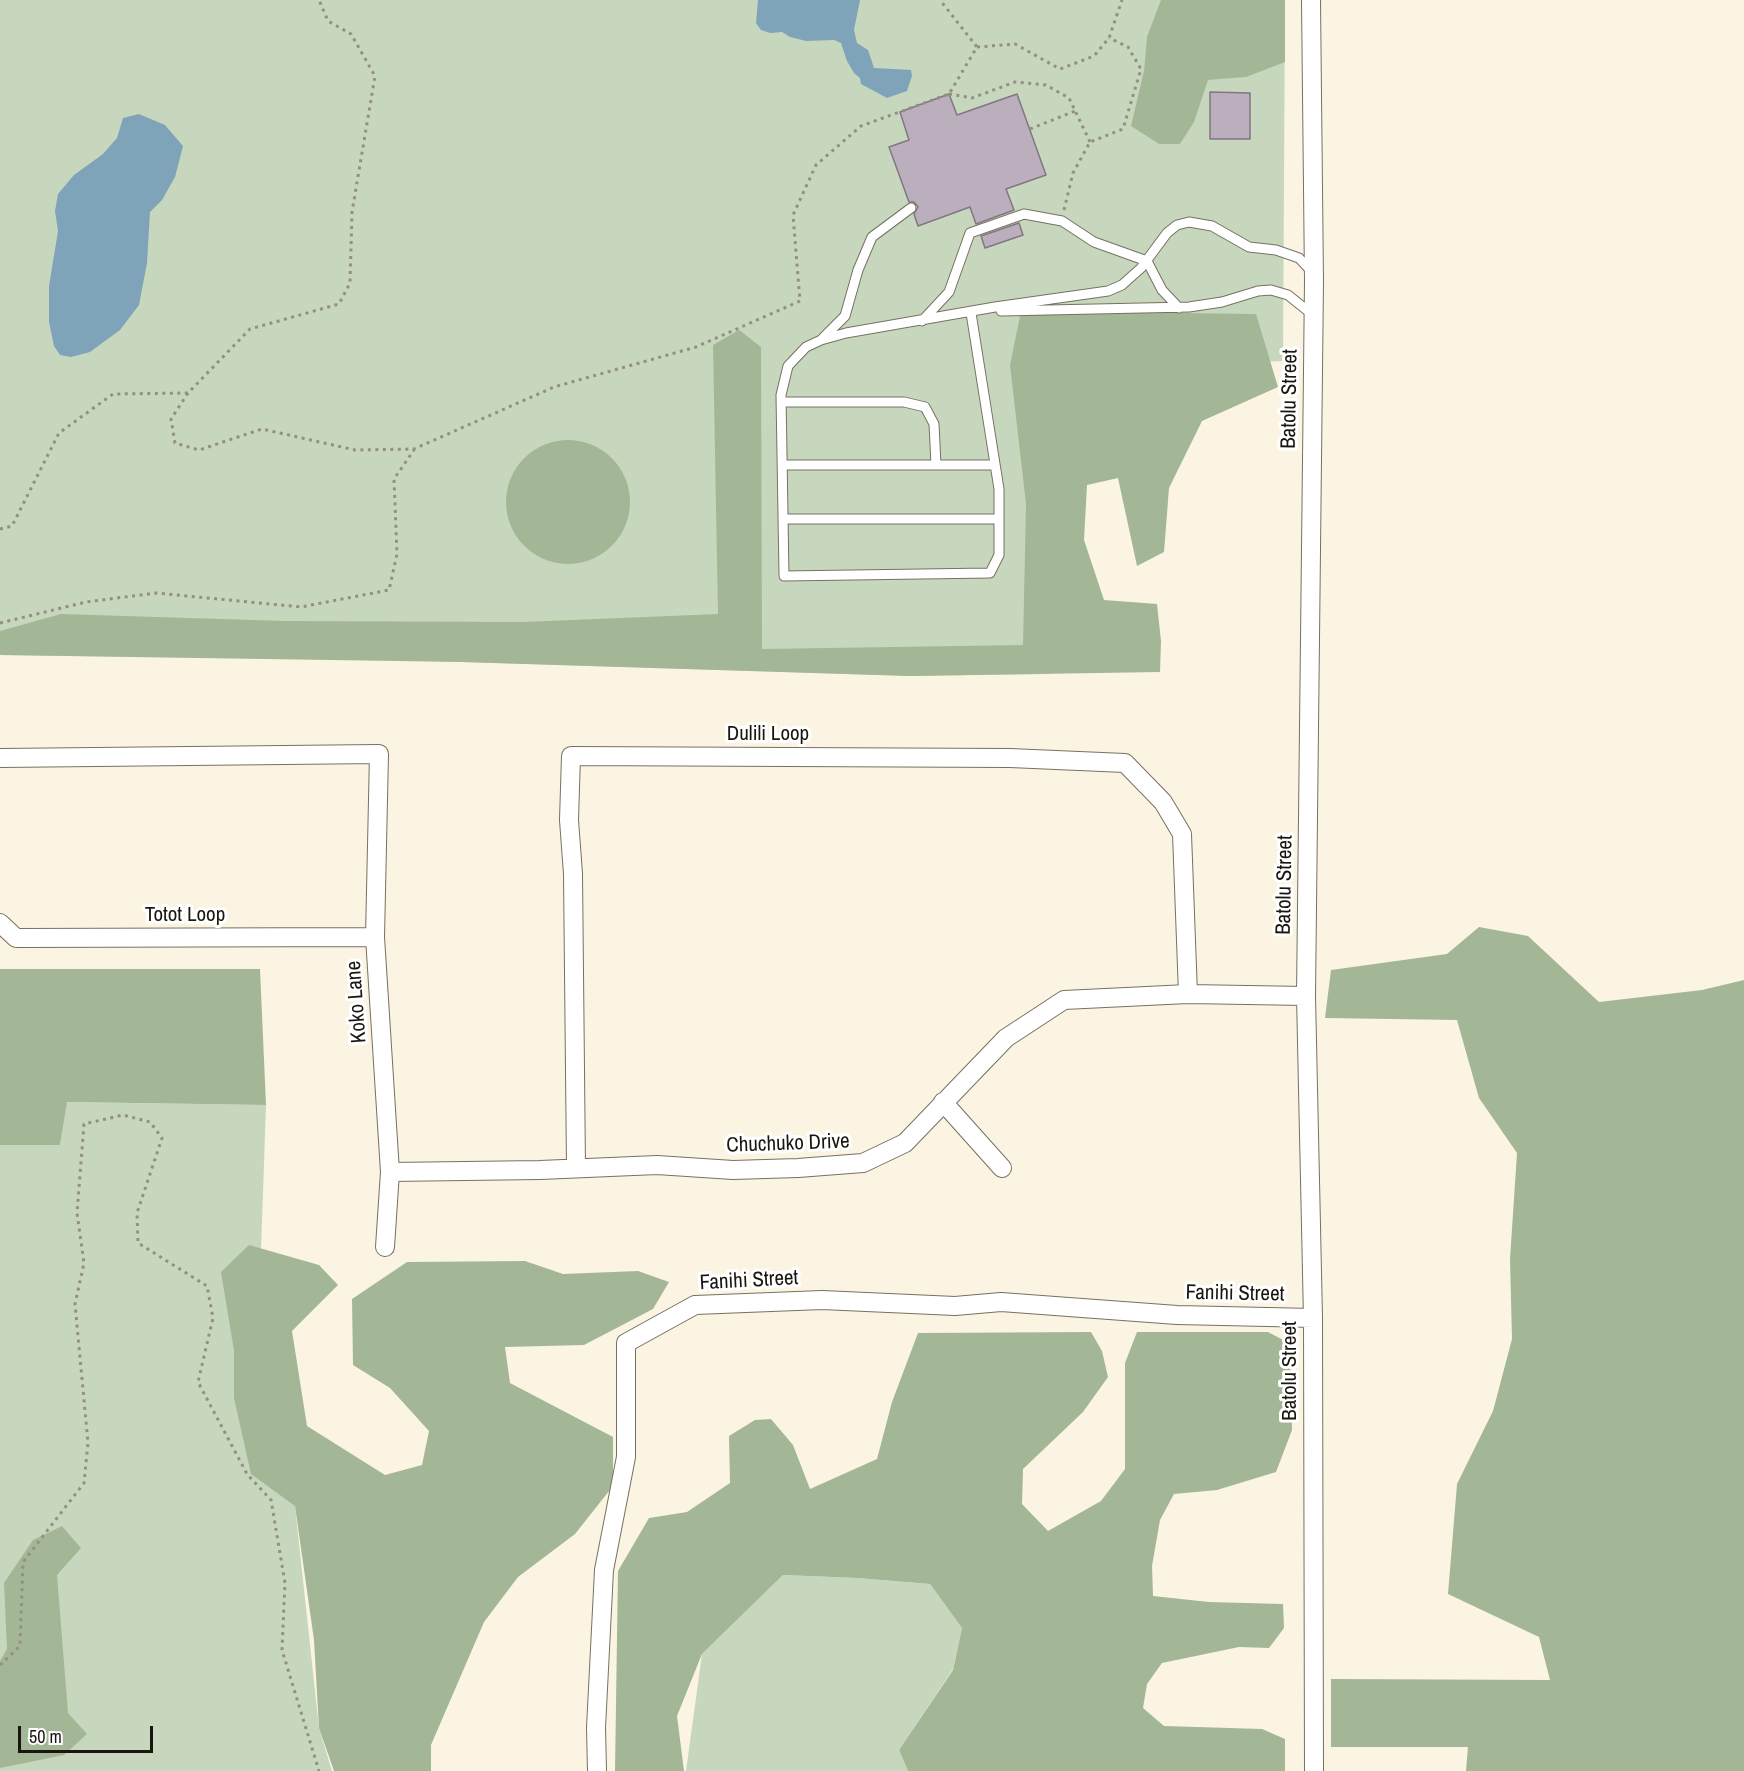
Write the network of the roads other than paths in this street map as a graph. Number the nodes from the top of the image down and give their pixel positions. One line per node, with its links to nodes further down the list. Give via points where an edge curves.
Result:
1 (1311, 0): 4 (street, Batolu Street)
2 (911, 208): 10 (lane, via 872,237 845,316)
3 (1147, 261): 4 (lane, via 1167,232 1189,222 1212,226 1249,247 1299,258); 5 (lane, via 1162,290); 6 (lane, via 1122,285 1108,291); 9 (lane, via 1094,242 1062,220 1024,214 970,233 949,292)
4 (1314, 275): 8 (street, Batolu Street)
5 (1179, 308): 7 (lane); 8 (lane, via 1271,290 1288,295)
6 (960, 313): 7 (lane); 9 (lane)
7 (971, 313): 14 (lane)
8 (1314, 316): 21 (street, Batolu Street)
9 (922, 321): 10 (lane)
10 (821, 340): 11 (lane, via 806,347 788,366)
11 (782, 402): 12 (lane); 13 (lane, via 904,402 925,407 934,424)
12 (783, 465): 13 (lane); 15 (lane)
13 (936, 465): 14 (lane)
14 (995, 465): 16 (lane)
15 (783, 519): 16 (lane); 16 (lane, via 784,576 990,573 999,555)
16 (999, 519)
17 (0, 758): 19 (street, Koko Lane, via 379,754)
18 (0, 924): 19 (street, Totot Loop, via 16,938)
19 (375, 937): 25 (street, Koko Lane)
20 (1188, 994): 21 (street, Chuchuko Drive); 22 (street, Chuchuko Drive, via 1064,1000 1006,1038); 23 (street, Dulili Loop, via 1182,834 1163,802 1125,763 1010,758 571,756)
21 (1306, 996): 27 (street, Batolu Street)
22 (943, 1102): 23 (street, Chuchuko Drive, via 905,1143 863,1163 733,1170 657,1165); 24 (street)
23 (576, 1168): 25 (street, Chuchuko Drive)
24 (1002, 1168)
25 (390, 1172): 26 (street, Koko Lane)
26 (385, 1247)
27 (1313, 1318): 28 (street, Fanihi Street, via 1177,1315 1001,1302 955,1306 822,1300 695,1305 626,1343 626,1457 604,1570); 29 (street, Batolu Street)
28 (597, 1771)
29 (1314, 1771)

